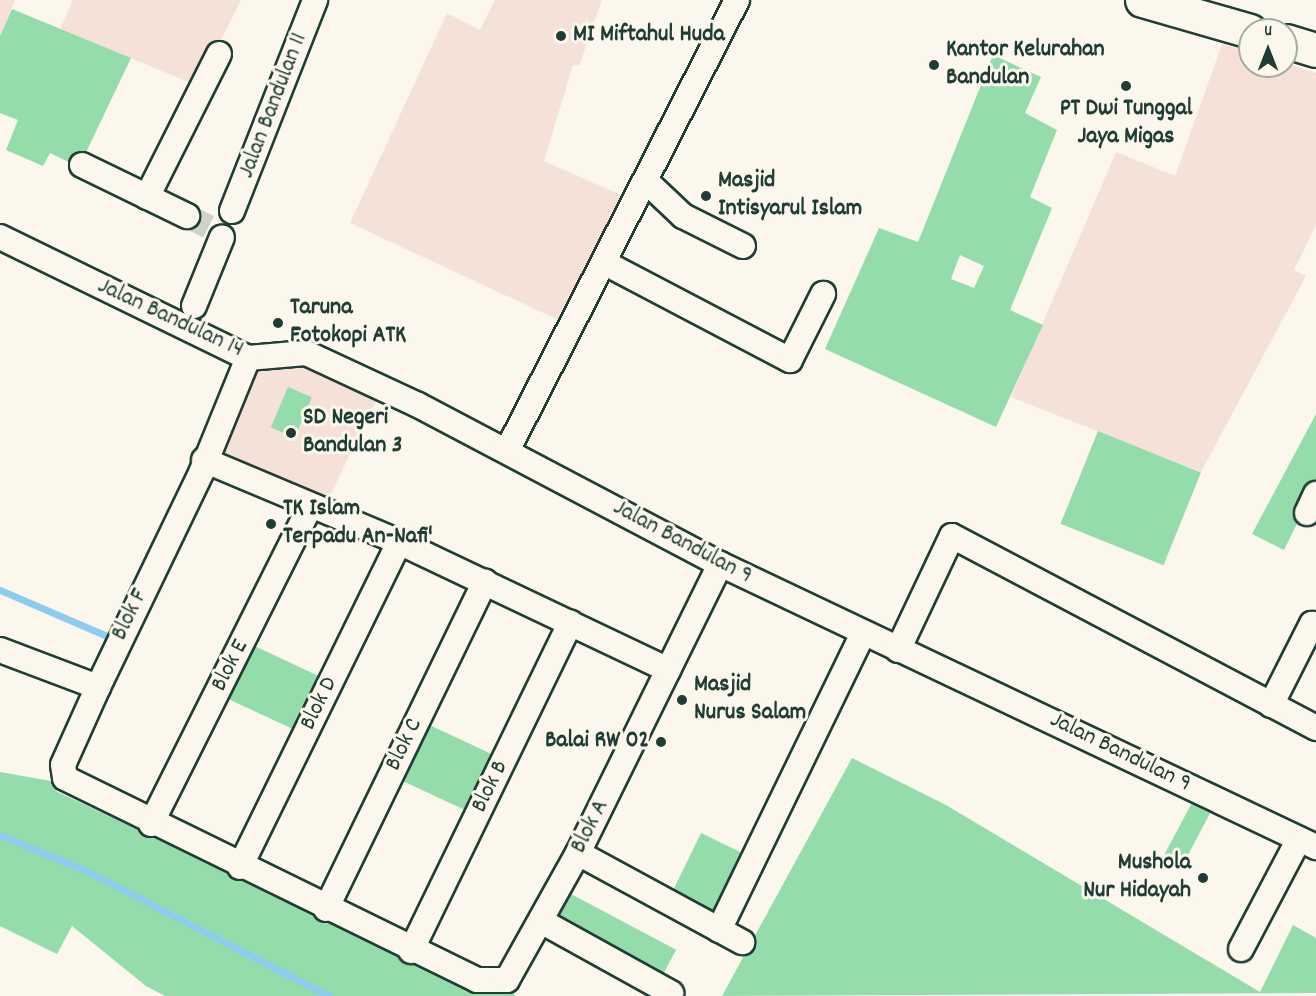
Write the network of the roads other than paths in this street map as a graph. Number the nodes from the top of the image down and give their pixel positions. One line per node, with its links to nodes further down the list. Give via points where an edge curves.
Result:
1 (315, 0): 11 (street, Jalan Bandulan 11)
2 (737, 0): 9 (street)
3 (1142, 0): 4 (main road)
4 (1238, 28)
5 (1298, 45): 6 (main road)
6 (1316, 50)
7 (219, 54): 10 (street)
8 (82, 165): 10 (street)
9 (648, 183): 15 (street, via 683,216); 16 (street)
10 (147, 197): 12 (street)
11 (232, 212)
12 (187, 216)
13 (0, 237): 18 (street, Jalan Bandulan 14)
14 (222, 237): 18 (street)
15 (743, 246)
16 (605, 263): 17 (street, via 790,360); 20 (street)
17 (823, 294)
18 (188, 318): 19 (street, Jalan Bandulan 14)
19 (248, 358): 20 (street, Jalan Bandulan 14, via 306,353); 21 (street, Blok F)
20 (507, 451): 24 (street, Jalan Bandulan 9)
21 (204, 460): 22 (street); 32 (street, Blok F)
22 (309, 508): 23 (street); 35 (street, Blok E)
23 (399, 542): 25 (street); 38 (street, Blok D)
24 (720, 564): 28 (street, Jalan Bandulan 9); 31 (street, Blok A)
25 (485, 582): 26 (street); 39 (street, Blok C)
26 (570, 623): 31 (street); 44 (street, Blok B)
27 (1316, 626): 33 (street, via 1312,624)
28 (863, 634): 30 (street, Jalan Bandulan 9); 41 (street)
29 (0, 650): 32 (street)
30 (898, 650): 33 (street, via 952,536); 36 (street, Jalan Bandulan 9)
31 (668, 670): 37 (street, Blok A)
32 (98, 687): 35 (street, Blok F, via 63,772 71,785)
33 (1271, 705): 34 (street)
34 (1316, 728)
35 (151, 824): 38 (street)
36 (1307, 843): 43 (street)
37 (578, 853): 40 (street, Blok A); 41 (street)
38 (240, 867): 39 (street)
39 (326, 909): 44 (street)
40 (541, 921): 44 (street, Blok A, via 507,980 477,980); 45 (street)
41 (719, 930): 42 (street)
42 (742, 942)
43 (1241, 949)
44 (411, 951)
45 (671, 993)

